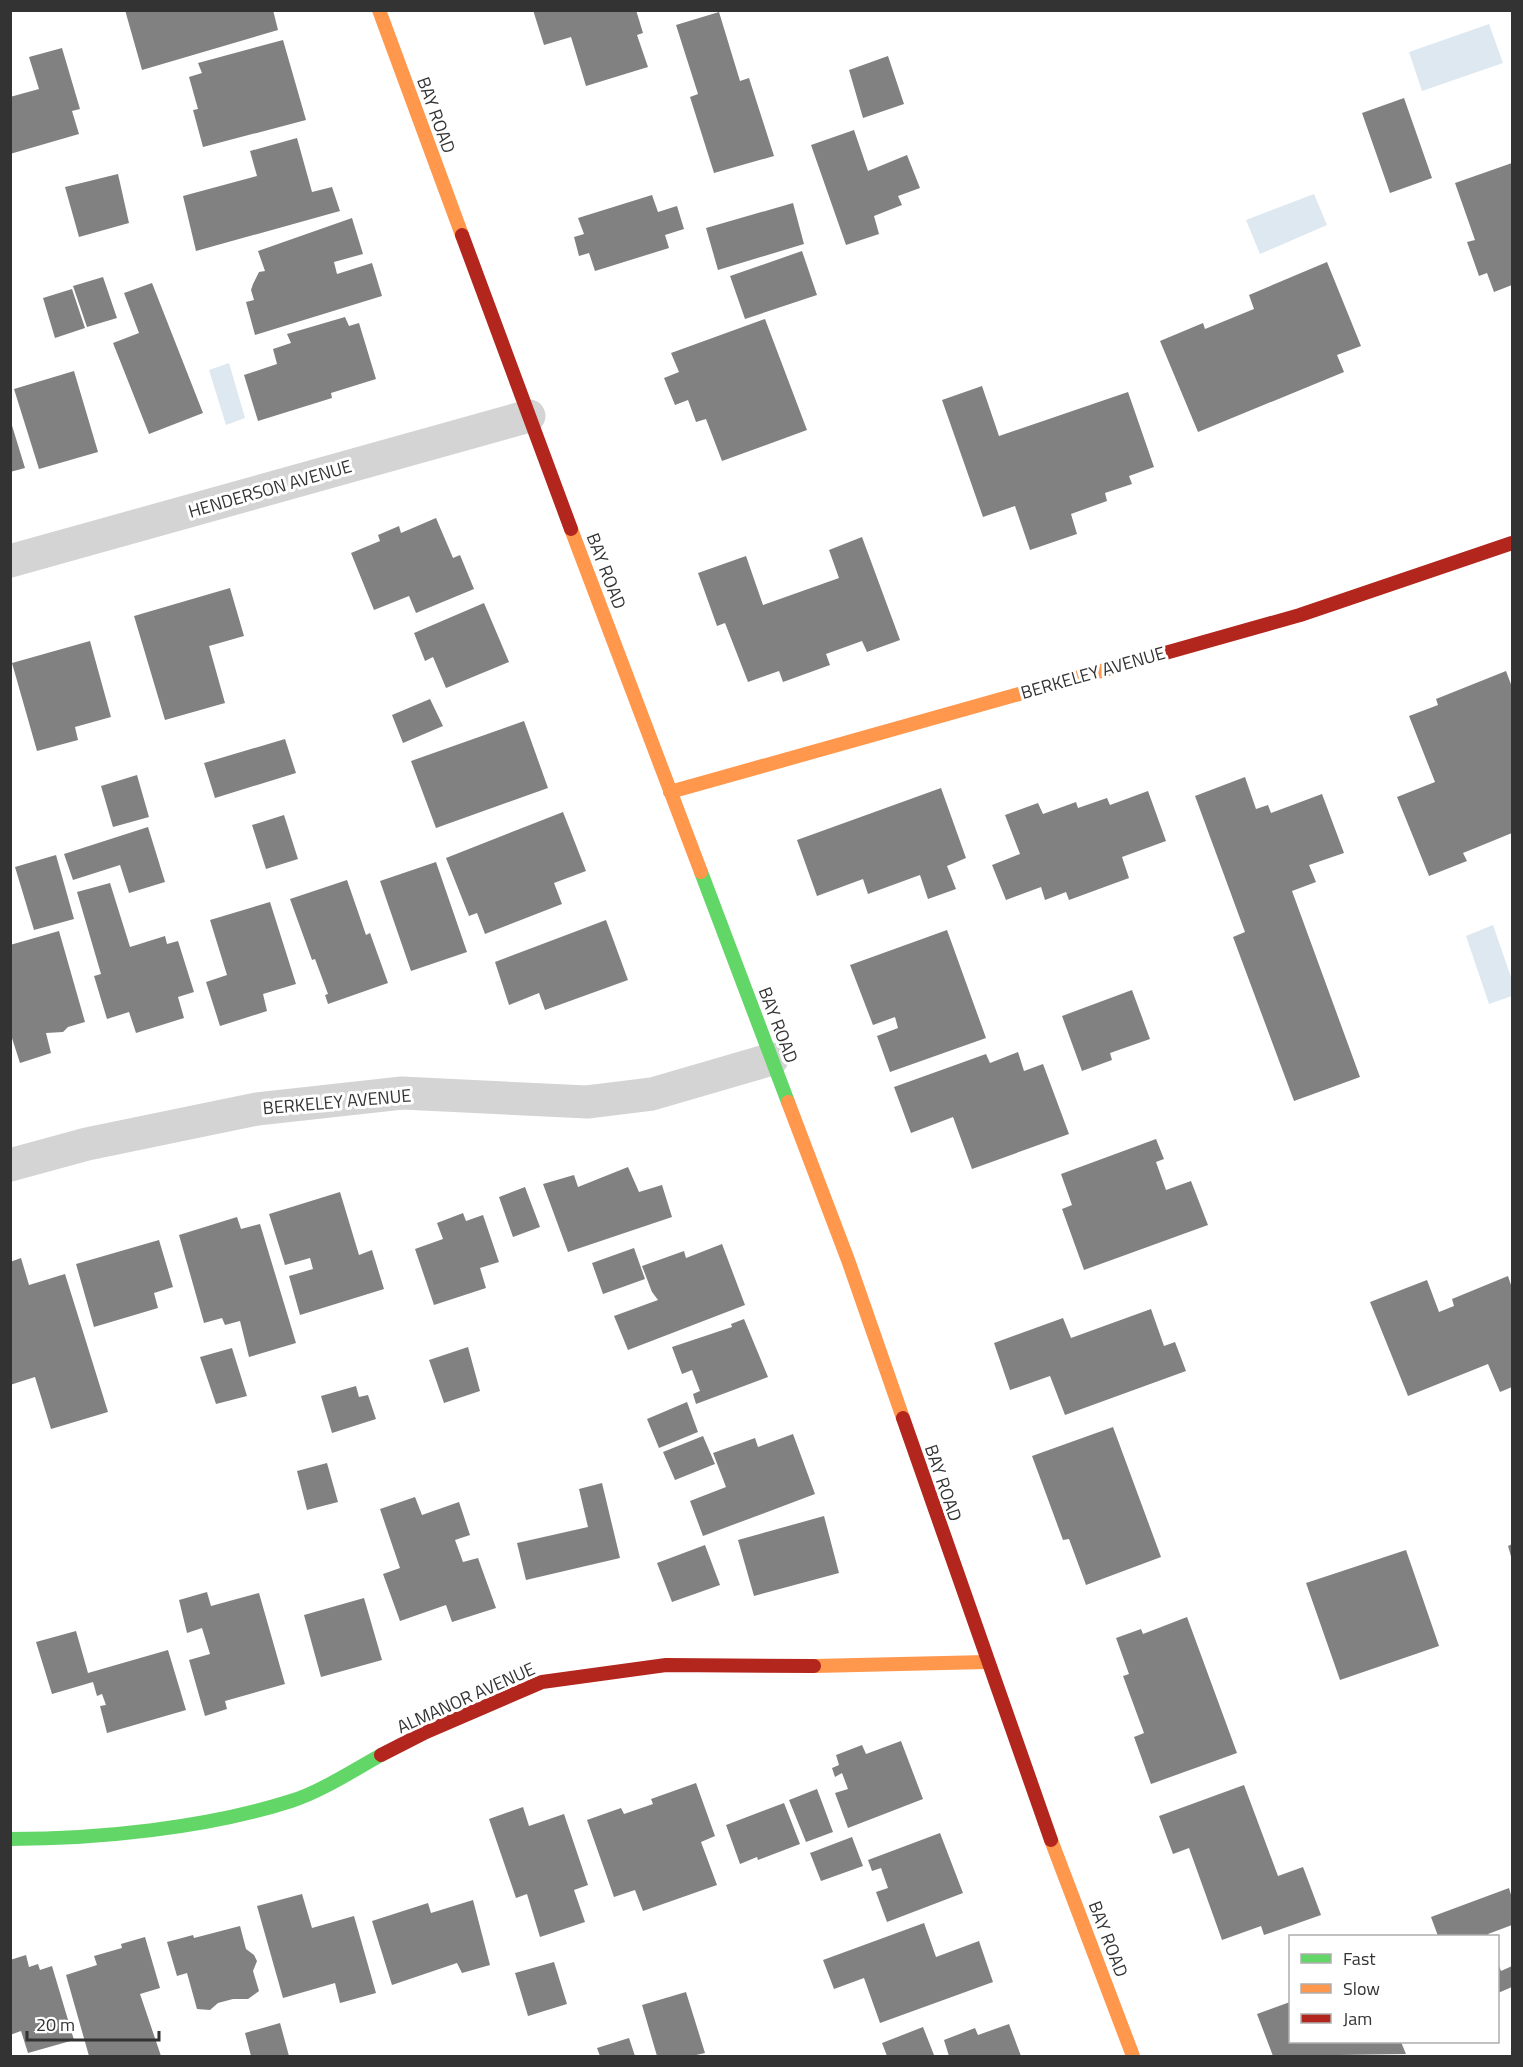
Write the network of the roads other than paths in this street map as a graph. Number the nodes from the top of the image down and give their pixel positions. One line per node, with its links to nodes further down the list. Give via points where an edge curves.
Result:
1 (379, 10): 2 (street, BAY ROAD)
2 (529, 416): 4 (street, HENDERSON AVENUE); 5 (street, BAY ROAD)
3 (1512, 543): 5 (street, BERKELEY AVENUE, via 1300,615)
4 (10, 561)
5 (670, 792): 6 (street, BAY ROAD)
6 (772, 1059): 7 (street, BERKELEY AVENUE, via 652,1094 587,1102 402,1093 257,1109 87,1144); 8 (street, BAY ROAD, via 848,1260)
7 (10, 1165)
8 (987, 1662): 9 (street, ALMANOR AVENUE, via 666,1665 542,1682 426,1732 292,1801 188,1825); 10 (street, BAY ROAD)
9 (10, 1839)
10 (1133, 2056)

